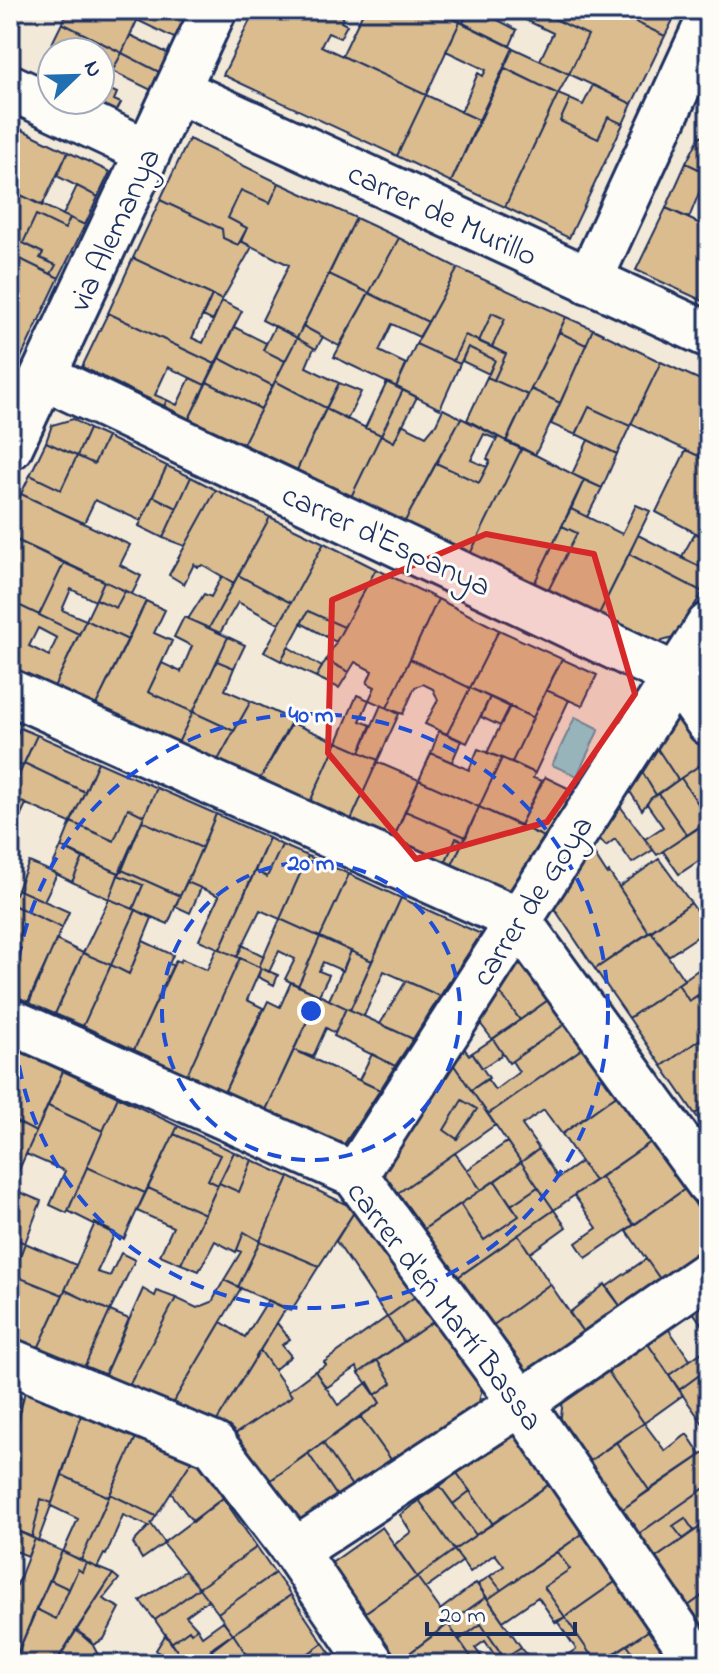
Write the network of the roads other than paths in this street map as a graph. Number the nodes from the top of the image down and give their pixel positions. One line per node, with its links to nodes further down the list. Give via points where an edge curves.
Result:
1 (214, 10): 4 (street, via Alemanya)
2 (709, 20): 6 (street)
3 (10, 87): 5 (street)
4 (177, 90): 5 (street, via Alemanya); 6 (street, carrer de Murillo)
5 (148, 152): 8 (street, via Alemanya)
6 (589, 281): 7 (street, carrer de Murillo)
7 (709, 335)
8 (45, 377): 9 (street, via Alemanya); 11 (street, carrer d'Espanya)
9 (10, 447)
10 (709, 625): 11 (street, carrer de Goya)
11 (676, 676): 13 (street, carrer d'Espanya); 14 (street, carrer de Goya)
12 (10, 692): 14 (street)
13 (709, 723)
14 (518, 920): 16 (street, carrer de Goya); 17 (street)
15 (10, 1021): 16 (street, carrer d'en Martí Bassa)
16 (355, 1175): 20 (street, carrer d'en Martí Bassa)
17 (709, 1183)
18 (709, 1273): 20 (street)
19 (10, 1361): 21 (street, via 214,1445)
20 (521, 1403): 21 (street); 23 (street, carrer d'en Martí Bassa)
21 (295, 1551): 22 (street)
22 (372, 1664)
23 (700, 1664)

